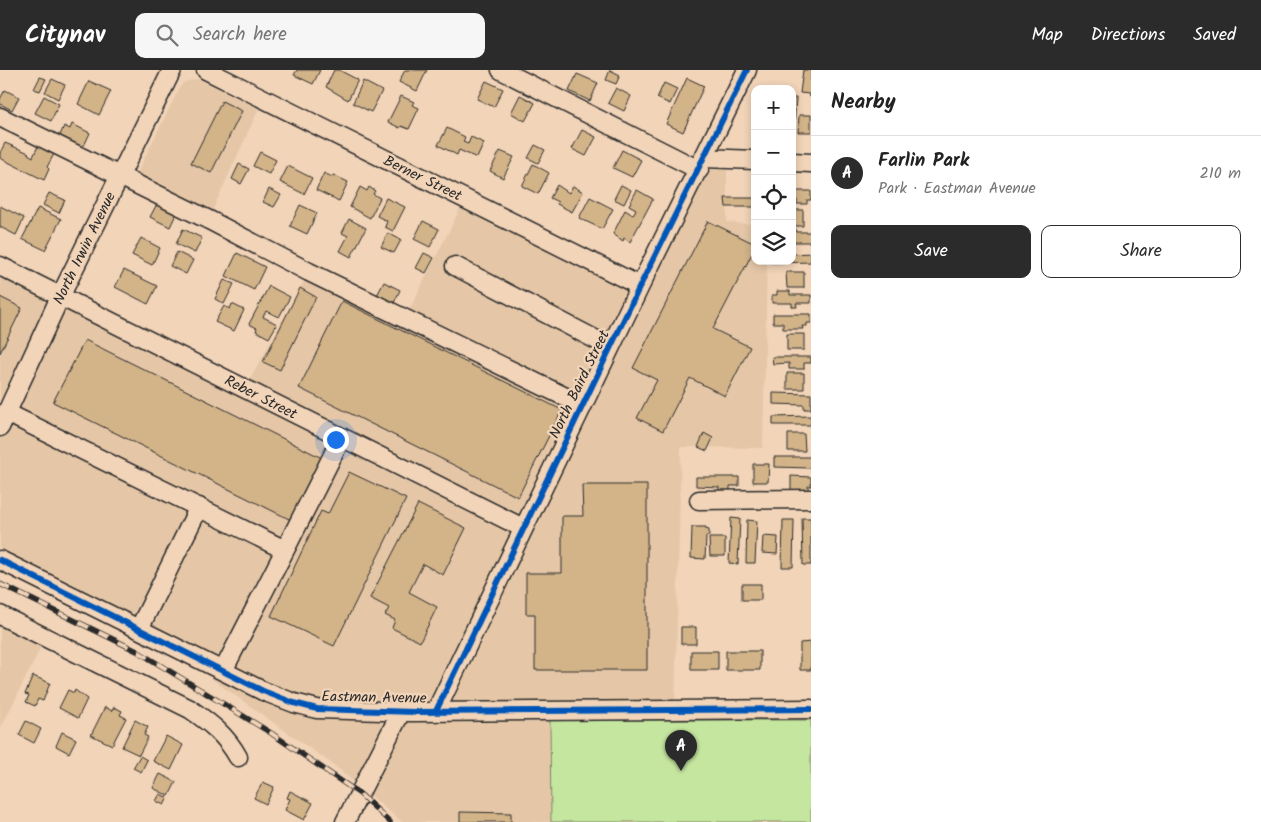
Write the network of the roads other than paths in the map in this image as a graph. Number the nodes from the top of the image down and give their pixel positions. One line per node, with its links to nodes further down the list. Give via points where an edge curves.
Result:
1 (172, 70): 10 (street, North Irwin Avenue)
2 (206, 70): 13 (street, Berner Street)
3 (501, 70): 9 (street)
4 (747, 70): 9 (street, North Baird Street)
5 (0, 117): 10 (street)
6 (751, 160): 9 (street)
7 (796, 162): 8 (street)
8 (811, 162)
9 (702, 164): 13 (street, North Baird Street)
10 (119, 176): 14 (street, North Irwin Avenue); 16 (street)
11 (0, 266): 14 (street, Reber Street)
12 (455, 266): 15 (street)
13 (640, 286): 15 (street, North Baird Street)
14 (60, 296): 17 (street, North Irwin Avenue); 18 (street, Reber Street)
15 (610, 348): 16 (street, North Baird Street)
16 (582, 405): 22 (street, North Baird Street)
17 (2, 421): 21 (street)
18 (342, 438): 22 (street, Reber Street); 23 (street)
19 (811, 499): 20 (street)
20 (699, 500)
21 (199, 508): 23 (street); 26 (street)
22 (523, 528): 29 (street, North Baird Street)
23 (285, 550): 27 (street)
24 (0, 560): 26 (street, Eastman Avenue)
25 (0, 615): 31 (street, via 190,709 214,725)
26 (139, 629): 27 (street, Eastman Avenue)
27 (223, 671): 30 (street, Eastman Avenue, via 263,691 317,709)
28 (811, 709): 29 (street, Eastman Avenue)
29 (436, 711): 30 (street, Eastman Avenue)
30 (401, 712): 32 (street)
31 (238, 756)
32 (345, 822)

